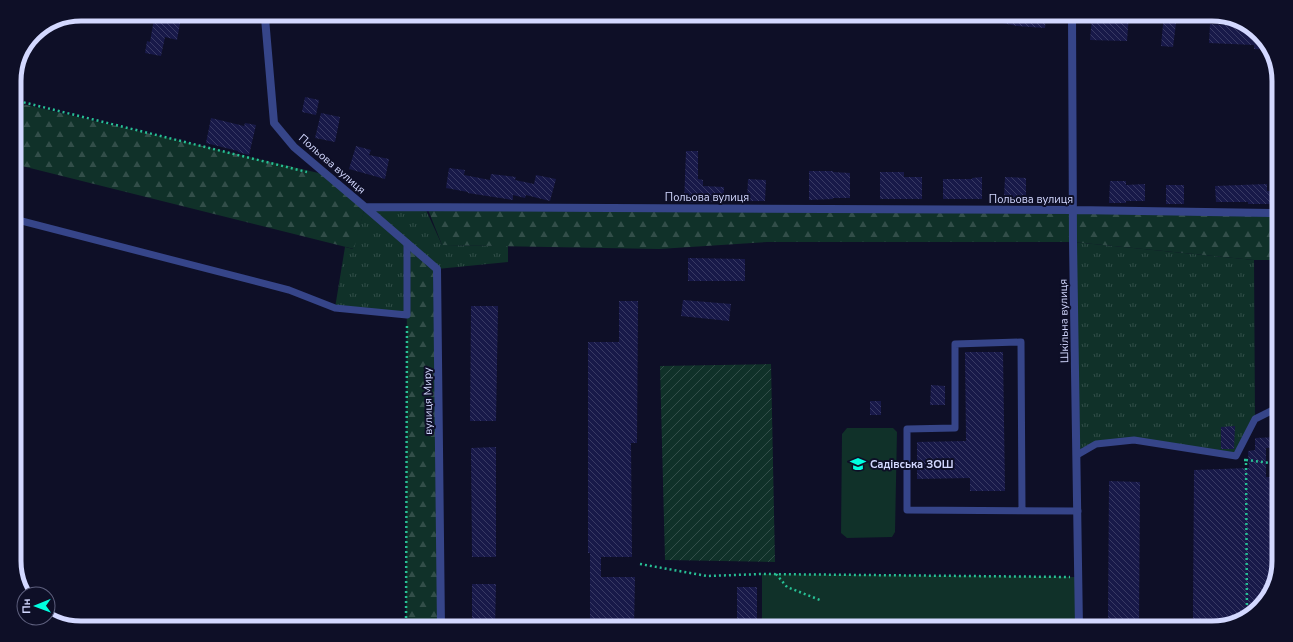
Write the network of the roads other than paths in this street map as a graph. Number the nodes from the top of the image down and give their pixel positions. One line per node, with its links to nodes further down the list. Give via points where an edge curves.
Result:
1 (265, 21): 3 (street, Польова вулиця, via 274,123 294,147)
2 (1072, 21): 4 (street, Шкільна вулиця)
3 (365, 207): 4 (street, Польова вулиця); 7 (street, вулиця Миру)
4 (1074, 210): 5 (street, Польова вулиця); 9 (street, Шкільна вулиця)
5 (1272, 213)
6 (21, 221): 7 (lane, via 289,290 335,308 407,315)
7 (407, 243): 12 (street, вулиця Миру, via 437,269)
8 (1272, 410): 9 (lane, via 1255,419 1236,456 1134,440 1096,444)
9 (1077, 454): 11 (street, Шкільна вулиця)
10 (1022, 510): 10 (lane, via 907,510 907,429 955,428 955,344 1021,342); 11 (lane)
11 (1078, 511): 13 (street, Шкільна вулиця)
12 (441, 621)
13 (1079, 621)

